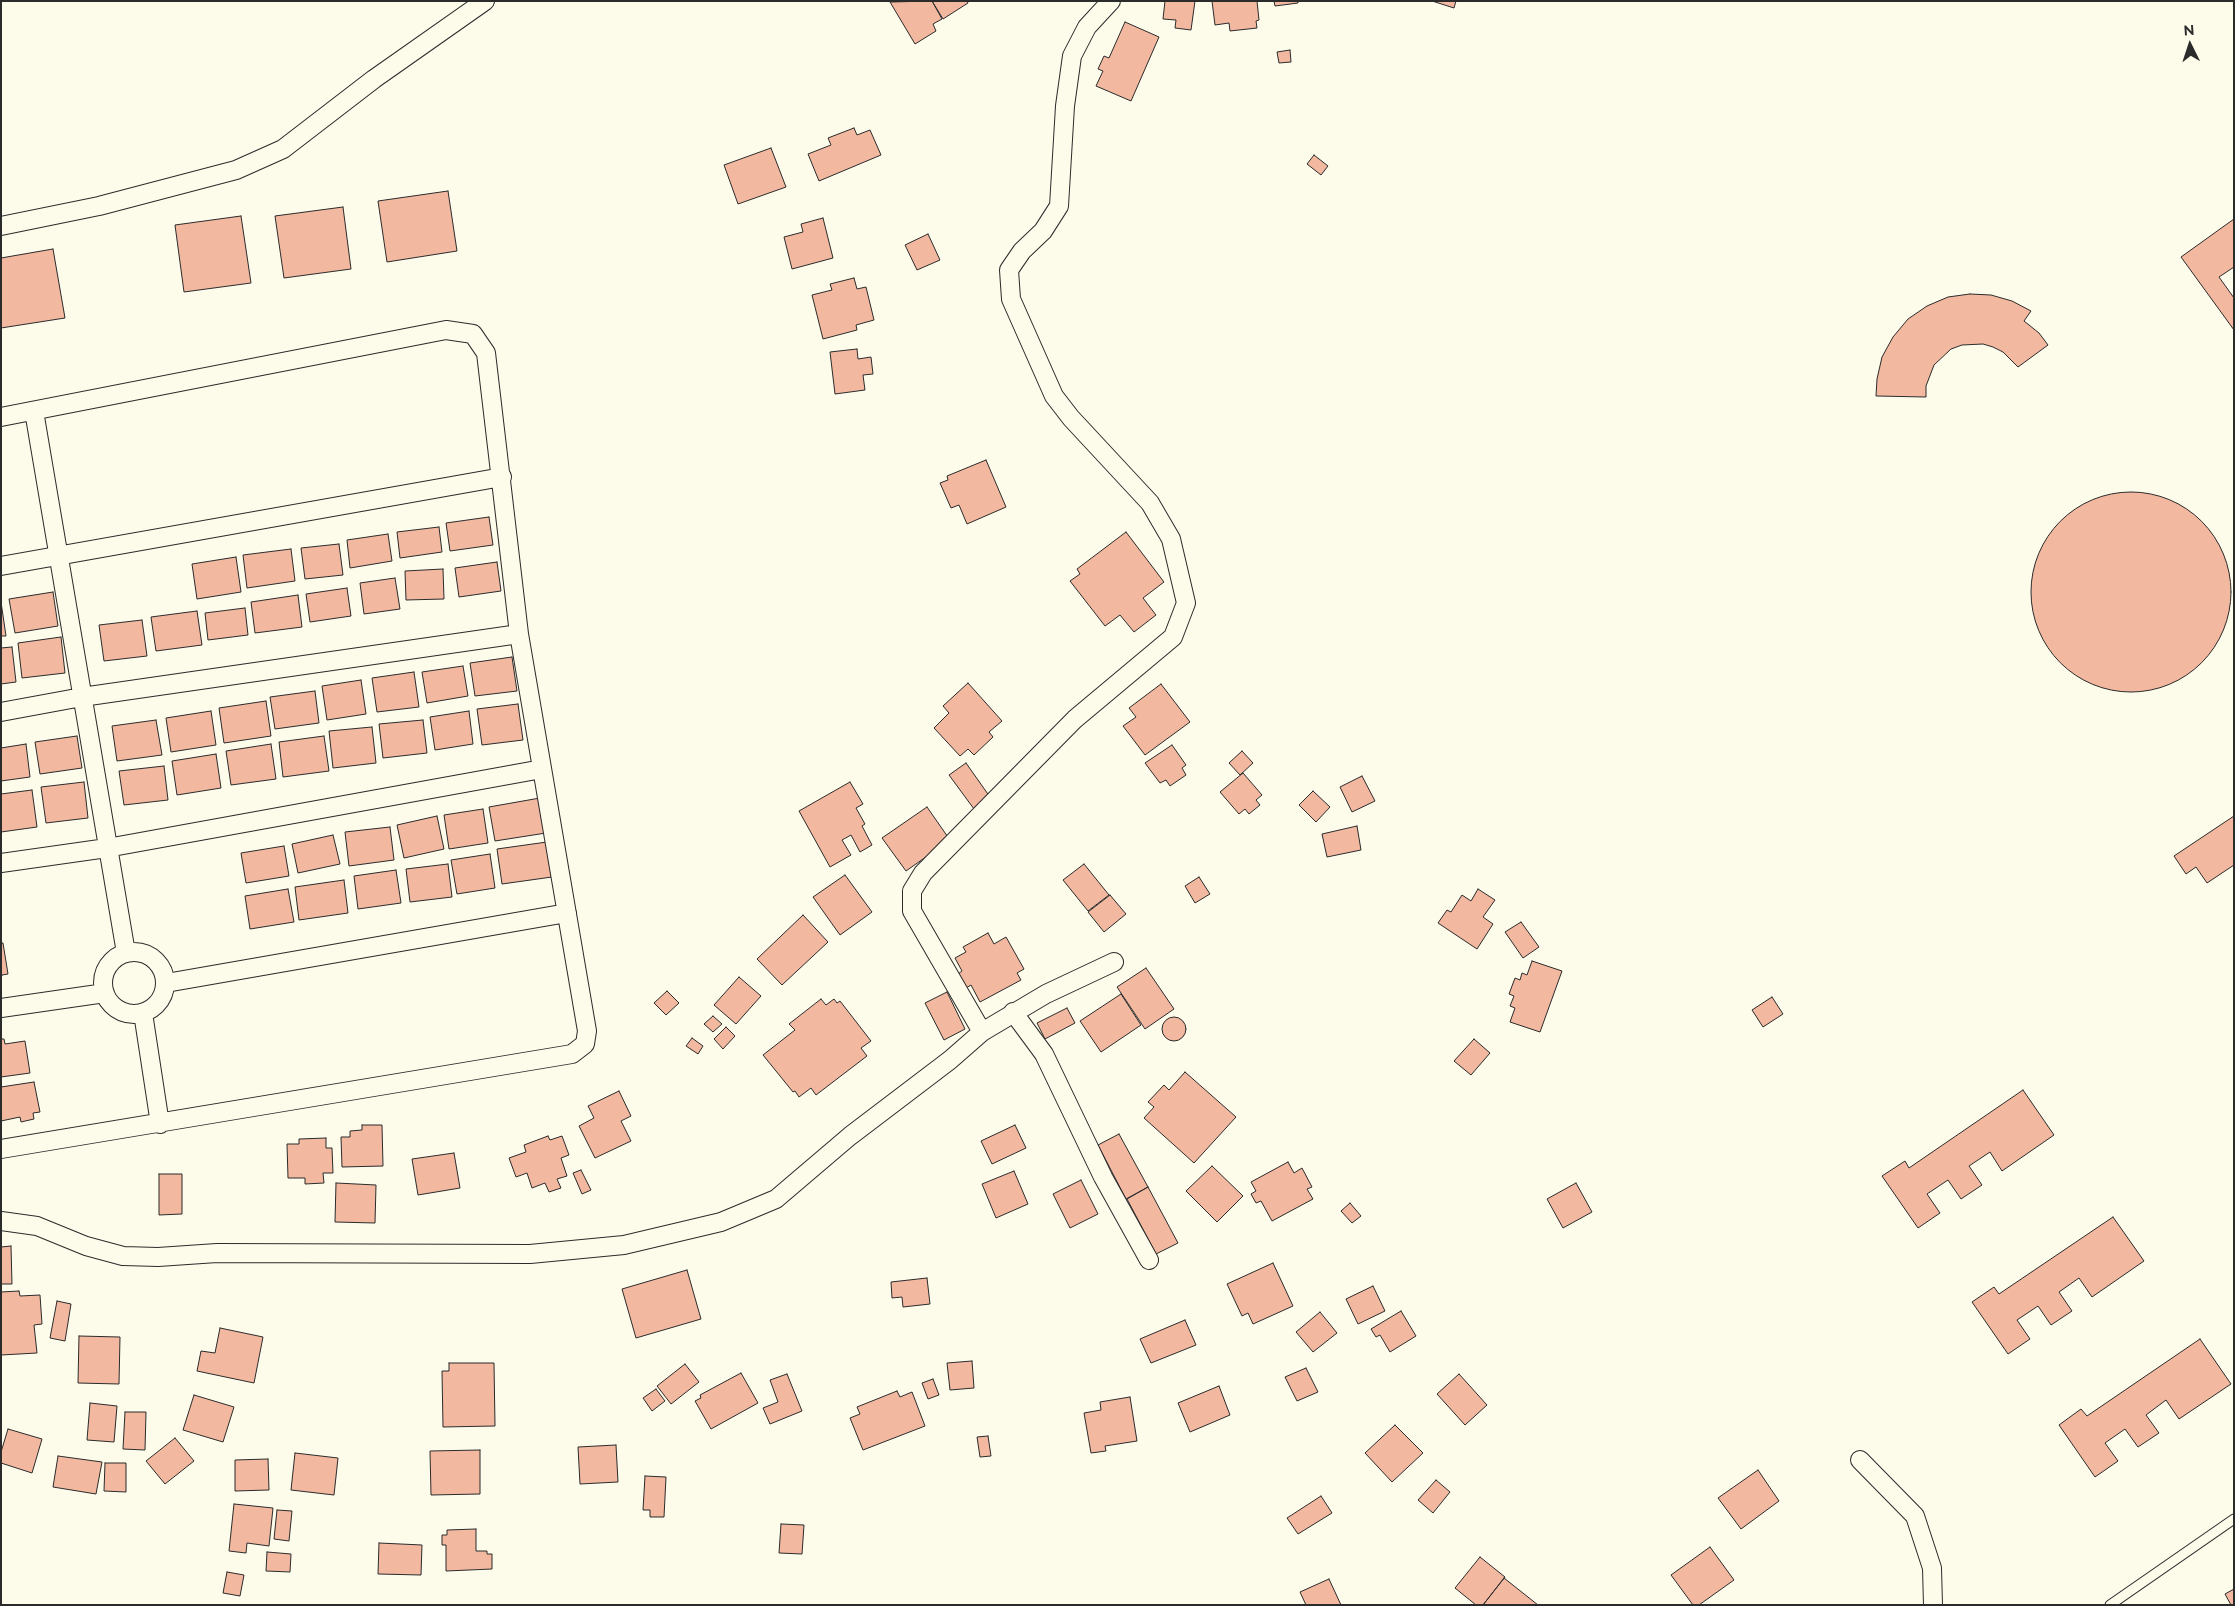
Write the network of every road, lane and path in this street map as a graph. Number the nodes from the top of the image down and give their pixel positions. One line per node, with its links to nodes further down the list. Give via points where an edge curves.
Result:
1 (486, 1): 3 (street, via 374,79 283,149 236,170 99,206)
2 (1111, 1): 23 (street, via 1087,28 1072,56 1065,106 1059,206 1043,231 1009,270 1011,299 1054,396 1150,503 1171,539 1186,603 1173,636 1074,719 923,873 912,892 912,911)
3 (1, 226)
4 (34, 411): 5 (street); 6 (street, via 446,330 473,334 486,353); 7 (street)
5 (1, 417)
6 (502, 477): 7 (street); 9 (street)
7 (59, 556): 8 (street); 10 (street)
8 (1, 566)
9 (519, 634): 10 (street); 12 (street)
10 (82, 696): 11 (street); 13 (street)
11 (1, 712)
12 (542, 769): 13 (street); 15 (street)
13 (107, 848): 14 (street); 16 (street)
14 (1, 863)
15 (567, 913): 18 (street); 24 (street, via 586,1031 586,1044 572,1054)
16 (126, 953): 18 (street, via 136,952 153,958 160,965); 19 (street, via 110,964 103,983)
17 (1114, 962): 21 (street)
18 (166, 983): 22 (street, via 160,1002)
19 (104, 993): 20 (street); 22 (street, via 109,1002 124,1013)
20 (1, 1008)
21 (1013, 1012): 23 (street); 27 (street, via 1044,1054 1102,1177)
22 (143, 1013): 24 (street)
23 (982, 1032): 26 (street, via 776,1198 721,1222 624,1245 530,1254 123,1256 86,1246 37,1226)
24 (160, 1124): 25 (street)
25 (1, 1149)
26 (1, 1221)
27 (1150, 1260)
28 (1860, 1460): 30 (street, via 1915,1516 1932,1568)
29 (2234, 1519): 31 (lane)
30 (1933, 1605)
31 (2110, 1605)

